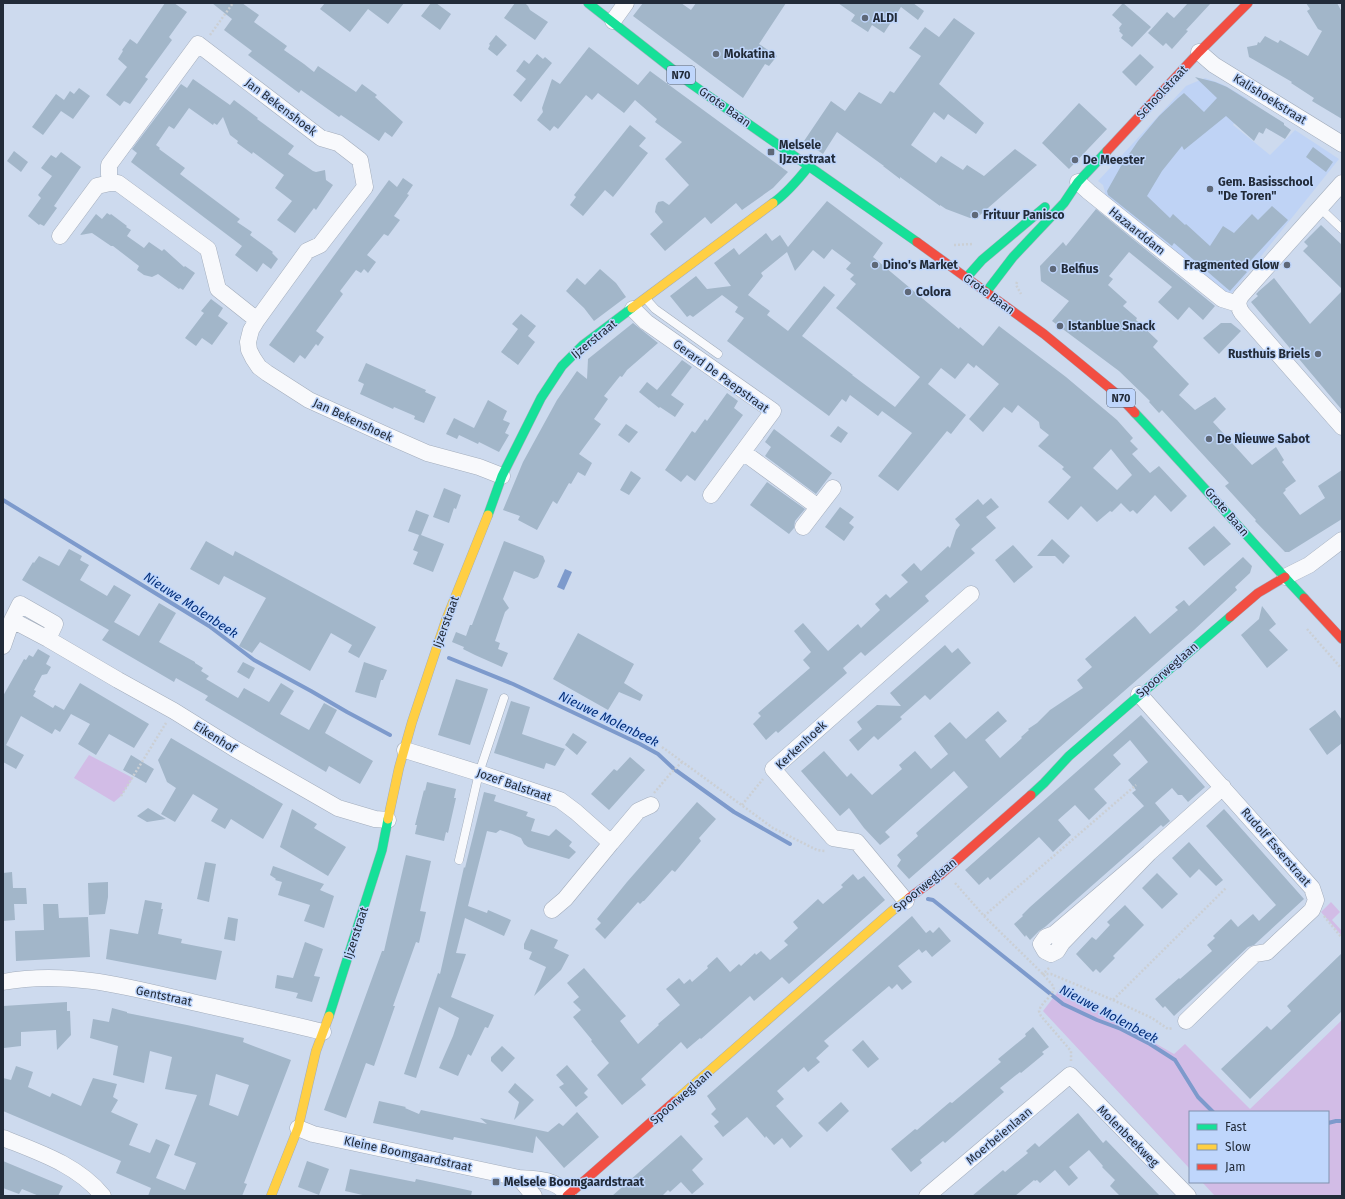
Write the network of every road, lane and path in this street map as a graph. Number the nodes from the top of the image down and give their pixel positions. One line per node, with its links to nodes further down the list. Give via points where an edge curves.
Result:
1 (233, 3): 6 (path)
2 (588, 3): 5 (street, Grote Baan / N70)
3 (626, 3): 5 (street)
4 (1248, 3): 7 (street, Schoolstraat)
5 (613, 21): 9 (street, Grote Baan / N70, via 690,82)
6 (200, 46): 11 (street, via 198,44 110,165); 21 (street, Jan Bekenshoek, via 321,138 338,144 360,160 365,187 320,245 307,251)
7 (1199, 52): 8 (street, Kalishoekstraat, via 1214,65); 10 (street, Schoolstraat)
8 (1342, 144)
9 (809, 166): 16 (street, Grote Baan / N70); 18 (street, Ijzerstraat, via 781,197)
10 (1078, 182): 16 (street, Schoolstraat, via 1000,244); 17 (street, Schoolstraat, via 1064,203 1013,257); 19 (street, Hazaarddam, via 1222,299)
11 (110, 183): 15 (street, via 98,186); 21 (street, via 118,183 208,249 218,289)
12 (1342, 183): 13 (street)
13 (1320, 208): 14 (lane); 19 (street, via 1240,296)
14 (1342, 229)
15 (60, 236)
16 (967, 277): 17 (street, Grote Baan / N70)
17 (986, 292): 31 (street, Grote Baan / N70, via 1044,334 1118,395)
18 (646, 299): 20 (street, Ijzerstraat); 22 (lane, via 655,309)
19 (1238, 304): 23 (street, via 1242,313)
20 (633, 309): 24 (street, Gerard De Paepstraat, via 646,322 773,411); 25 (street, Ijzerstraat, via 583,345 562,366 541,398)
21 (257, 320): 25 (street, Jan Bekenshoek, via 250,330 248,342 252,358 259,367 309,400 427,453)
22 (718, 354)
23 (1342, 427)
24 (744, 452): 27 (street, Gerard De Paepstraat); 28 (street)
25 (502, 476): 41 (street, Ijzerstraat, via 446,620)
26 (833, 488): 28 (street)
27 (711, 495)
28 (818, 507): 29 (street)
29 (803, 527)
30 (1342, 540): 31 (street, via 1309,565)
31 (1285, 577): 34 (street, Grote Baan / N70); 37 (street, Spoorweglaan, via 1258,592)
32 (971, 594): 43 (street, Kerkenhoek)
33 (1306, 627): 36 (path)
34 (1342, 639)
35 (3, 646): 39 (street, Eikenhof, via 12,620)
36 (1342, 669)
37 (1139, 694): 46 (street, Rudolf Esserstraat); 54 (street, Spoorweglaan, via 1069,756 1044,783)
38 (504, 698): 44 (lane)
39 (174, 711): 47 (path); 50 (street, Eikenhof, via 338,808 375,820)
40 (662, 747): 42 (path)
41 (405, 750): 44 (street, Jozef Balstraat); 50 (street, Ijzerstraat)
42 (682, 762): 48 (path, via 654,792); 49 (path)
43 (773, 769): 49 (path); 56 (street, Kerkenhoek, via 833,838 857,842)
44 (479, 773): 51 (street, Jozef Balstraat, via 560,800); 53 (lane)
45 (1136, 785): 59 (path)
46 (1223, 787): 57 (street, Rudolf Esserstraat, via 1312,888 1316,900); 61 (street, via 1149,854 1057,951)
47 (121, 796)
48 (651, 805): 51 (street, via 638,811)
49 (742, 805): 52 (path, via 773,828 817,850)
50 (388, 820): 66 (street, Ijzerstraat, via 382,850)
51 (610, 843): 58 (street, via 565,899)
52 (830, 852)
53 (459, 860)
54 (944, 871): 56 (street, Spoorweglaan); 59 (path)
55 (1226, 888): 64 (path)
56 (906, 901): 71 (street, Spoorweglaan)
57 (1314, 905): 60 (path); 65 (street, via 1312,910 1267,952 1255,954)
58 (552, 910)
59 (984, 916): 62 (path)
60 (1342, 938)
61 (1051, 954): 62 (path, via 1049,969)
62 (1043, 974): 64 (path, via 1051,974); 67 (path, via 1054,987 1054,992 1039,1011 1072,1051)
63 (3, 982): 66 (street, Gentstraat, via 51,977 92,980)
64 (1113, 1000): 65 (path, via 1152,1018 1168,1029 1180,1026)
65 (1186, 1021)
66 (323, 1032): 68 (street, Ijzerstraat)
67 (1070, 1075): 72 (street, Molenbeekweg); 76 (street, Moerbeienlaan)
68 (298, 1128): 70 (street, Kleine Boomgaardstraat, via 313,1134); 74 (street, Ijzerstraat)
69 (3, 1138): 73 (street, via 74,1170)
70 (519, 1178): 71 (street, Kleine Boomgaardstraat, via 553,1183 562,1187); 75 (street)
71 (568, 1195)
72 (1185, 1195)
73 (103, 1196)
74 (271, 1196)
75 (534, 1196)
76 (927, 1196)

